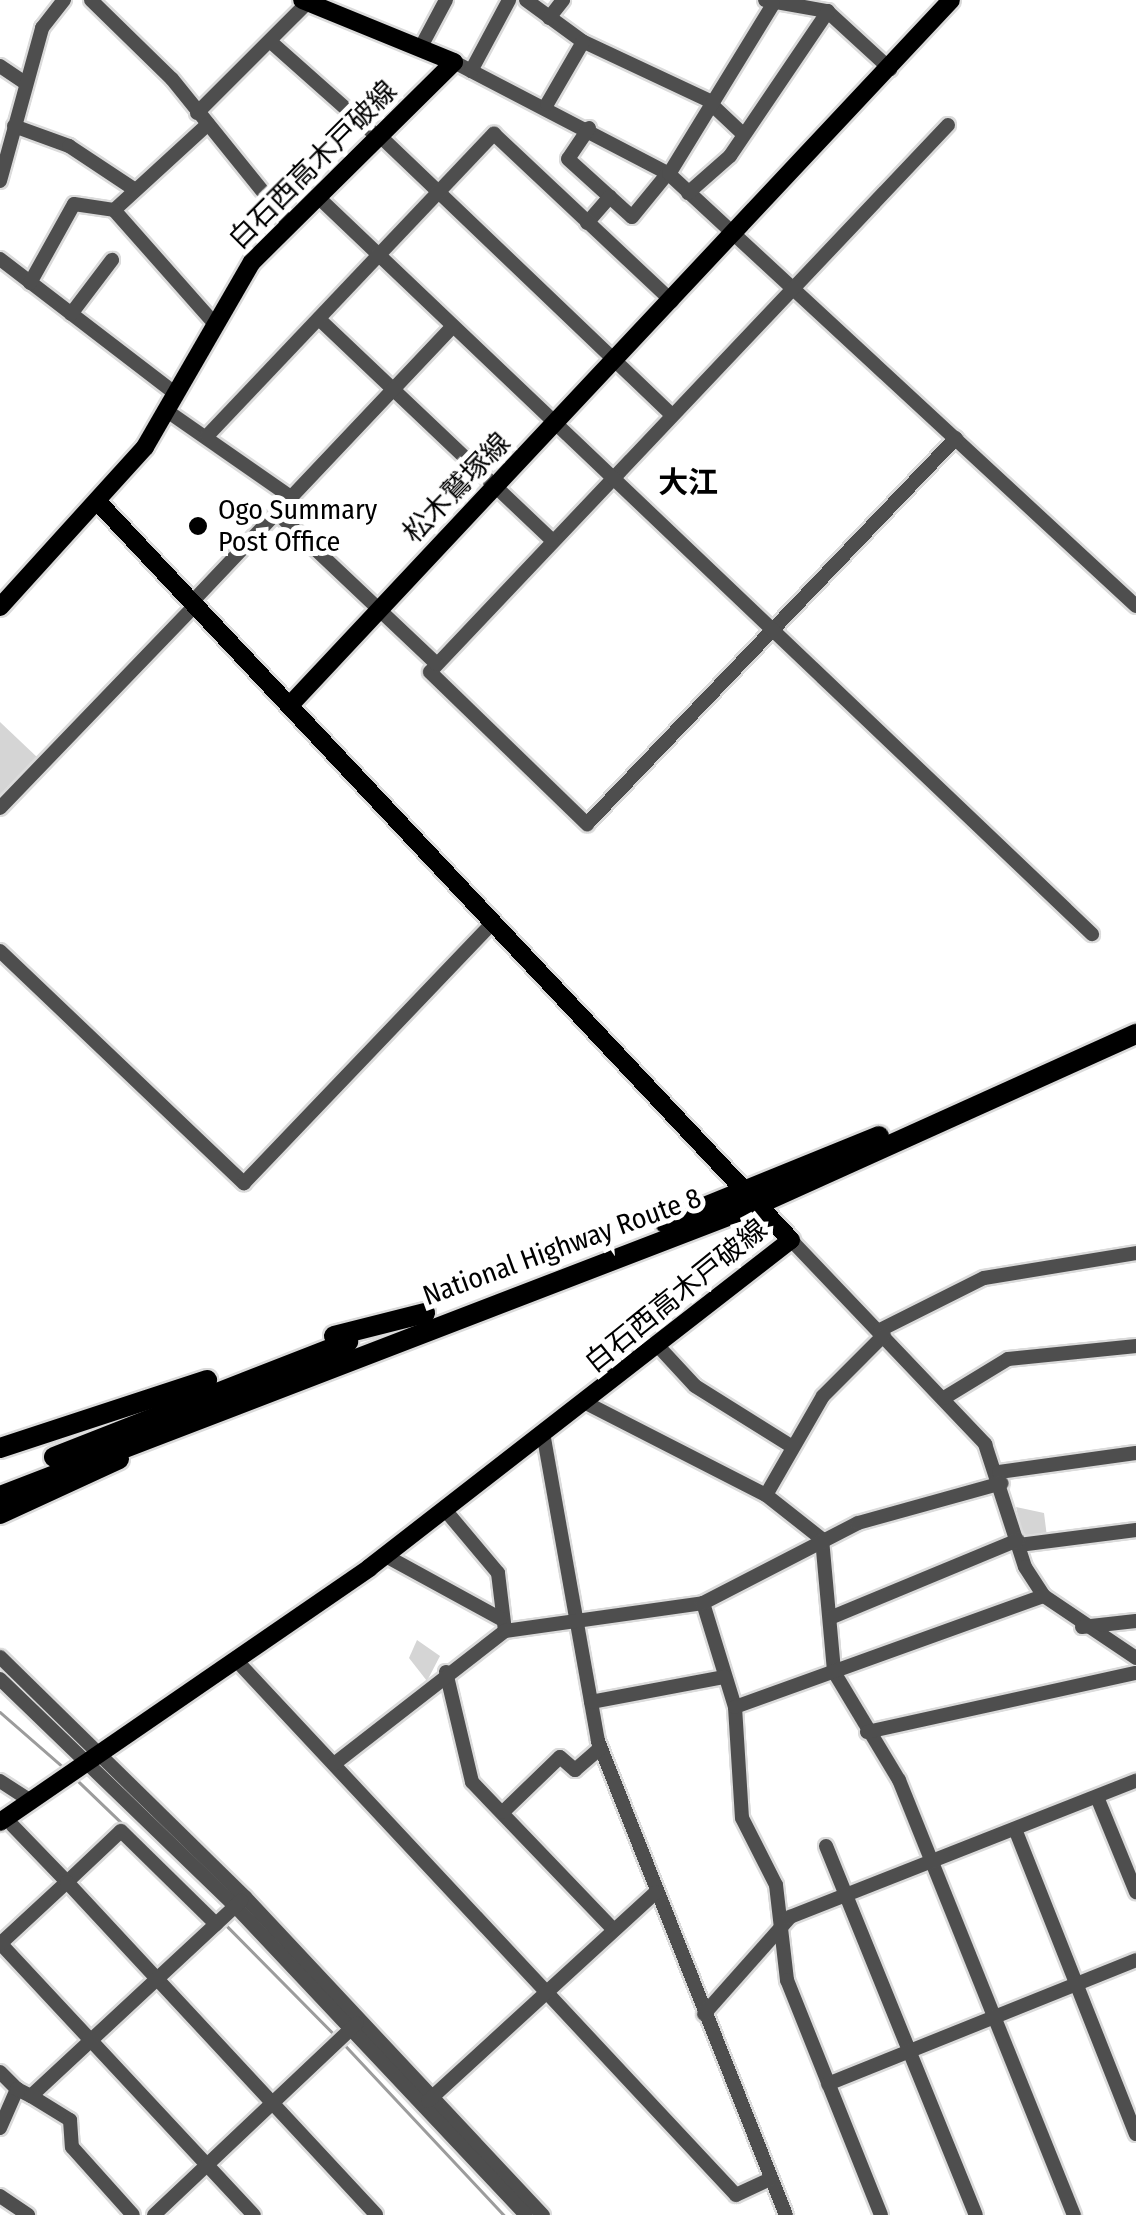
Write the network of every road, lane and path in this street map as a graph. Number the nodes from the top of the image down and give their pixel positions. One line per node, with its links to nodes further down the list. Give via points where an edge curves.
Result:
1 (446, 0): 14 (street)
2 (509, 0): 16 (street)
3 (526, 0): 11 (street)
4 (564, 0): 11 (street)
5 (951, 0): 17 (main road, 松木鷲塚線)
6 (96, 1): 21 (street)
7 (776, 1): 10 (street); 19 (street)
8 (58, 2): 18 (street)
9 (304, 2): 13 (street); 14 (main road)
10 (828, 12): 17 (street); 25 (street)
11 (549, 18): 12 (street)
12 (584, 42): 19 (street); 20 (street)
13 (272, 43): 21 (street); 26 (street)
14 (423, 43): 16 (main road)
15 (0, 66): 18 (street)
16 (462, 67): 20 (street); 26 (main road, 白石西高木戸破線)
17 (890, 70): 38 (main road, 松木鷲塚線)
18 (25, 83): 23 (street)
19 (710, 102): 25 (street); 28 (street)
20 (547, 104): 24 (street)
21 (202, 118): 30 (street); 37 (street)
22 (948, 125): 43 (street)
23 (14, 126): 27 (street); 30 (street, via 69,146)
24 (589, 128): 28 (street); 34 (street, via 568,159)
25 (744, 134): 32 (street)
26 (380, 138): 31 (street); 33 (main road, 白石西高木戸破線)
27 (2, 161): 29 (street)
28 (668, 173): 32 (street); 34 (street, via 632,217)
29 (0, 181)
30 (134, 189): 35 (street)
31 (437, 192): 36 (street, via 494,134); 39 (street); 49 (street)
32 (688, 192): 38 (street)
33 (318, 197): 37 (main road, 白石西高木戸破線); 39 (street)
34 (610, 197): 36 (street)
35 (114, 210): 42 (street, via 74,204); 47 (street)
36 (587, 223): 44 (street)
37 (289, 224): 47 (main road, 白石西高木戸破線, via 252,262)
38 (732, 240): 43 (street); 44 (main road, 松木鷲塚線)
39 (380, 255): 46 (street); 48 (street)
40 (0, 259): 42 (street)
41 (112, 260): 45 (street)
42 (30, 282): 45 (street)
43 (790, 289): 53 (street); 56 (street)
44 (672, 301): 49 (main road, 松木鷲塚線)
45 (70, 314): 51 (street)
46 (318, 319): 50 (street); 55 (street)
47 (215, 324): 51 (main road, 白石西高木戸破線)
48 (453, 326): 50 (street); 54 (street)
49 (616, 361): 53 (street); 54 (main road, 松木鷲塚線)
50 (394, 390): 58 (street); 59 (street)
51 (176, 394): 52 (main road, 白石西高木戸破線)
52 (170, 413): 55 (street); 60 (main road, 白石西高木戸破線)
53 (672, 415): 57 (street)
54 (558, 423): 57 (street); 58 (main road, 松木鷲塚線)
55 (207, 436): 59 (street)
56 (956, 438): 64 (street); 67 (street)
57 (612, 477): 62 (street); 67 (street)
58 (496, 487): 62 (street); 66 (main road, 松木鷲塚線)
59 (291, 497): 61 (street)
60 (98, 502): 63 (main road); 65 (main road)
61 (276, 512): 63 (street); 66 (street)
62 (552, 540): 68 (street)
63 (194, 603): 69 (main road); 70 (street)
64 (1136, 606)
65 (0, 607)
66 (379, 608): 68 (street); 69 (main road, 松木鷲塚線)
67 (774, 628): 68 (street, via 587,824 430,672); 72 (street)
68 (437, 664)
69 (290, 705): 71 (main road, 白石西高木戸破線)
70 (0, 808)
71 (493, 922): 73 (street, via 244,1183); 76 (main road, 白石西高木戸破線)
72 (1092, 934)
73 (0, 951)
74 (1136, 1019): 76 (highway, National Highway Route 8)
75 (1136, 1034): 76 (highway, National Highway Route 8)
76 (752, 1197): 77 (main road, 白石西高木戸破線); 79 (highway, National Highway Route 8); 81 (highway, National Highway Route 8)
77 (784, 1232): 80 (street); 82 (main road, 白石西高木戸破線)
78 (1136, 1253): 80 (street, via 984,1278)
79 (425, 1313): 88 (highway); 91 (highway, National Highway Route 8)
80 (882, 1333): 84 (street); 87 (street, via 823,1396)
81 (391, 1340): 91 (highway, National Highway Route 8); 95 (highway, via 335,1374)
82 (658, 1346): 85 (main road, 白石西高木戸破線); 87 (street, via 695,1386)
83 (1136, 1346): 84 (street, via 1008,1359)
84 (944, 1398): 90 (street)
85 (586, 1403): 86 (main road, 白石西高木戸破線); 92 (street)
86 (544, 1438): 94 (main road, 白石西高木戸破線); 104 (street)
87 (791, 1446): 92 (street)
88 (0, 1448)
89 (1136, 1453): 90 (street)
90 (1001, 1478): 97 (street); 98 (street)
91 (13, 1481): 93 (highway, National Highway Route 8)
92 (766, 1495): 97 (street)
93 (0, 1496)
94 (446, 1512): 99 (main road, 白石西高木戸破線); 105 (street, via 498,1573)
95 (0, 1514)
96 (1136, 1530): 98 (street)
97 (822, 1538): 101 (street); 102 (street)
98 (1018, 1542): 100 (street); 102 (street)
99 (386, 1556): 105 (street); 109 (main road, 白石西高木戸破線)
100 (1044, 1596): 106 (street); 111 (street)
101 (703, 1604): 104 (street); 113 (street)
102 (832, 1617): 111 (street)
103 (1136, 1621): 106 (street)
104 (577, 1623): 105 (street); 115 (street)
105 (503, 1625): 110 (street)
106 (1082, 1628): 108 (street)
107 (0, 1657): 119 (street)
108 (1136, 1658)
109 (236, 1660): 119 (main road, 白石西高木戸破線); 120 (street)
110 (446, 1672): 120 (street); 125 (street, via 466,1768)
111 (834, 1672): 116 (street); 117 (street)
112 (1136, 1673): 117 (street)
113 (725, 1677): 115 (street); 116 (street)
114 (0, 1680): 119 (street)
115 (591, 1702): 118 (street)
116 (735, 1707): 136 (street, via 742,1818 776,1885)
117 (867, 1732): 129 (street, via 900,1780)
118 (600, 1748): 125 (street, via 575,1770 560,1757); 131 (street)
119 (95, 1759): 124 (main road, 白石西高木戸破線); 134 (street)
120 (334, 1764): 142 (street)
121 (0, 1780): 124 (street)
122 (1136, 1781): 123 (street)
123 (1098, 1797): 127 (street); 132 (street)
124 (31, 1801): 126 (main road, 白石西高木戸破線)
125 (503, 1812): 137 (street)
126 (6, 1824): 130 (street)
127 (1014, 1829): 129 (street); 141 (street)
128 (826, 1846): 133 (street)
129 (933, 1860): 133 (street); 144 (street)
130 (67, 1882): 135 (street, via 122,1830); 138 (street); 140 (street)
131 (656, 1892): 137 (street); 143 (street)
132 (1136, 1892)
133 (846, 1894): 136 (street); 147 (street)
134 (240, 1901): 135 (street); 145 (street)
135 (216, 1924): 140 (street)
136 (782, 1924): 143 (street); 149 (street, via 786,1980)
137 (613, 1929): 142 (street)
138 (0, 1943): 146 (street)
139 (1136, 1960): 141 (street)
140 (157, 1979): 146 (street); 152 (street)
141 (1076, 1984): 144 (street); 154 (street)
142 (546, 1991): 151 (street); 156 (street, via 736,2196)
143 (704, 2014): 156 (street)
144 (995, 2016): 147 (street); 168 (street)
145 (357, 2024): 151 (street); 152 (street)
146 (92, 2041): 150 (street); 155 (street)
147 (910, 2050): 149 (street); 167 (street)
148 (0, 2072): 150 (street)
149 (828, 2084): 166 (street)
150 (24, 2093): 153 (street); 159 (street, via 70,2120 72,2147)
151 (428, 2101): 163 (street); 164 (street)
152 (274, 2106): 155 (street); 162 (street)
153 (0, 2128)
154 (1136, 2134)
155 (209, 2168): 160 (street); 161 (street)
156 (771, 2179): 165 (street)
157 (0, 2196): 158 (street)
158 (28, 2215)
159 (133, 2215)
160 (154, 2215)
161 (254, 2215)
162 (376, 2215)
163 (526, 2215)
164 (543, 2215)
165 (786, 2215)
166 (881, 2215)
167 (976, 2215)
168 (1074, 2215)

